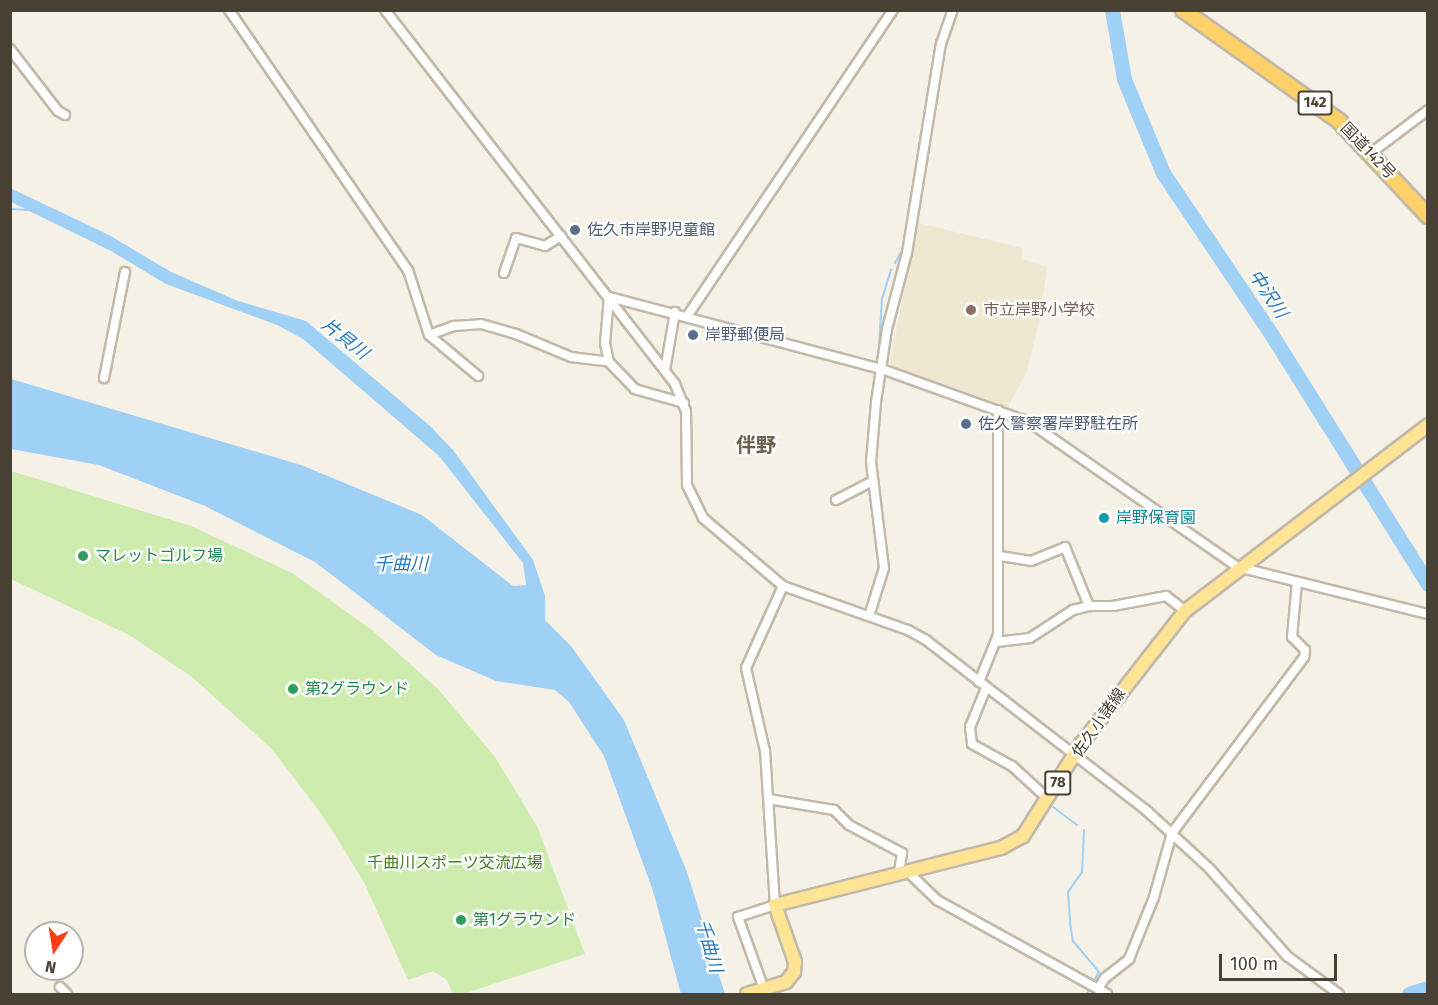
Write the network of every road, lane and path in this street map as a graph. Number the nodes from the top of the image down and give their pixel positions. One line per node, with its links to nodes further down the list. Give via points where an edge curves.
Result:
1 (229, 10): 17 (street, via 408,270 419,314)
2 (385, 10): 11 (street)
3 (893, 10): 16 (street)
4 (953, 10): 19 (street, via 941,44 907,253 887,328)
5 (1183, 10): 9 (highway, 国道142号 / 142, via 1339,121)
6 (10, 50): 8 (street)
7 (1428, 110): 9 (street)
8 (65, 115)
9 (1371, 153): 10 (highway, 国道142号 / 142)
10 (1428, 216)
11 (561, 236): 13 (street, via 545,246 516,238); 14 (street)
12 (126, 272): 22 (street)
13 (504, 273)
14 (609, 297): 15 (street); 18 (street, via 605,343); 20 (street)
15 (675, 312): 16 (street); 20 (street)
16 (688, 315): 19 (street)
17 (429, 335): 18 (street, via 454,327 487,325 563,355); 21 (street)
18 (609, 362): 23 (street, via 634,389)
19 (882, 369): 24 (street); 26 (street, via 872,443)
20 (665, 370): 23 (street)
21 (478, 376)
22 (104, 378)
23 (684, 403): 31 (street, via 687,486 692,501 730,544)
24 (998, 410): 28 (street); 29 (street, via 1040,428)
25 (1428, 424): 29 (main road, 佐久小諸線 / 78)
26 (873, 481): 27 (street); 35 (street, via 884,568)
27 (836, 500)
28 (1000, 556): 32 (street, via 1031,561 1065,547); 36 (street)
29 (1238, 567): 30 (street); 33 (main road, 佐久小諸線 / 78)
30 (1297, 582): 34 (street); 41 (street, via 1292,637 1305,650 1304,657)
31 (783, 586): 35 (street); 39 (street, via 746,668 762,729)
32 (1089, 606): 33 (street, via 1113,606 1166,596); 36 (street, via 1073,610 1030,638)
33 (1185, 611): 38 (main road, 佐久小諸線 / 78)
34 (1428, 614)
35 (870, 616): 37 (street, via 920,636)
36 (997, 642): 37 (street)
37 (982, 685): 38 (street); 40 (street, via 969,736 972,744 1012,766)
38 (1075, 755): 40 (main road, 佐久小諸線 / 78); 41 (street)
39 (768, 799): 42 (street, via 834,810 849,825 902,853); 43 (street)
40 (1048, 799): 42 (main road, 佐久小諸線 / 78, via 1023,836 1009,845)
41 (1172, 833): 45 (street, via 1154,897 1129,959 1105,978); 47 (street, via 1287,956)
42 (903, 872): 43 (main road, 佐久小諸線 / 78); 45 (street, via 937,900)
43 (775, 904): 46 (main road, via 795,969 788,980); 46 (street, via 738,917)
44 (60, 987): 48 (street)
45 (1098, 989): 49 (street)
46 (758, 992)
47 (1333, 993)
48 (67, 994)
49 (1107, 994)

